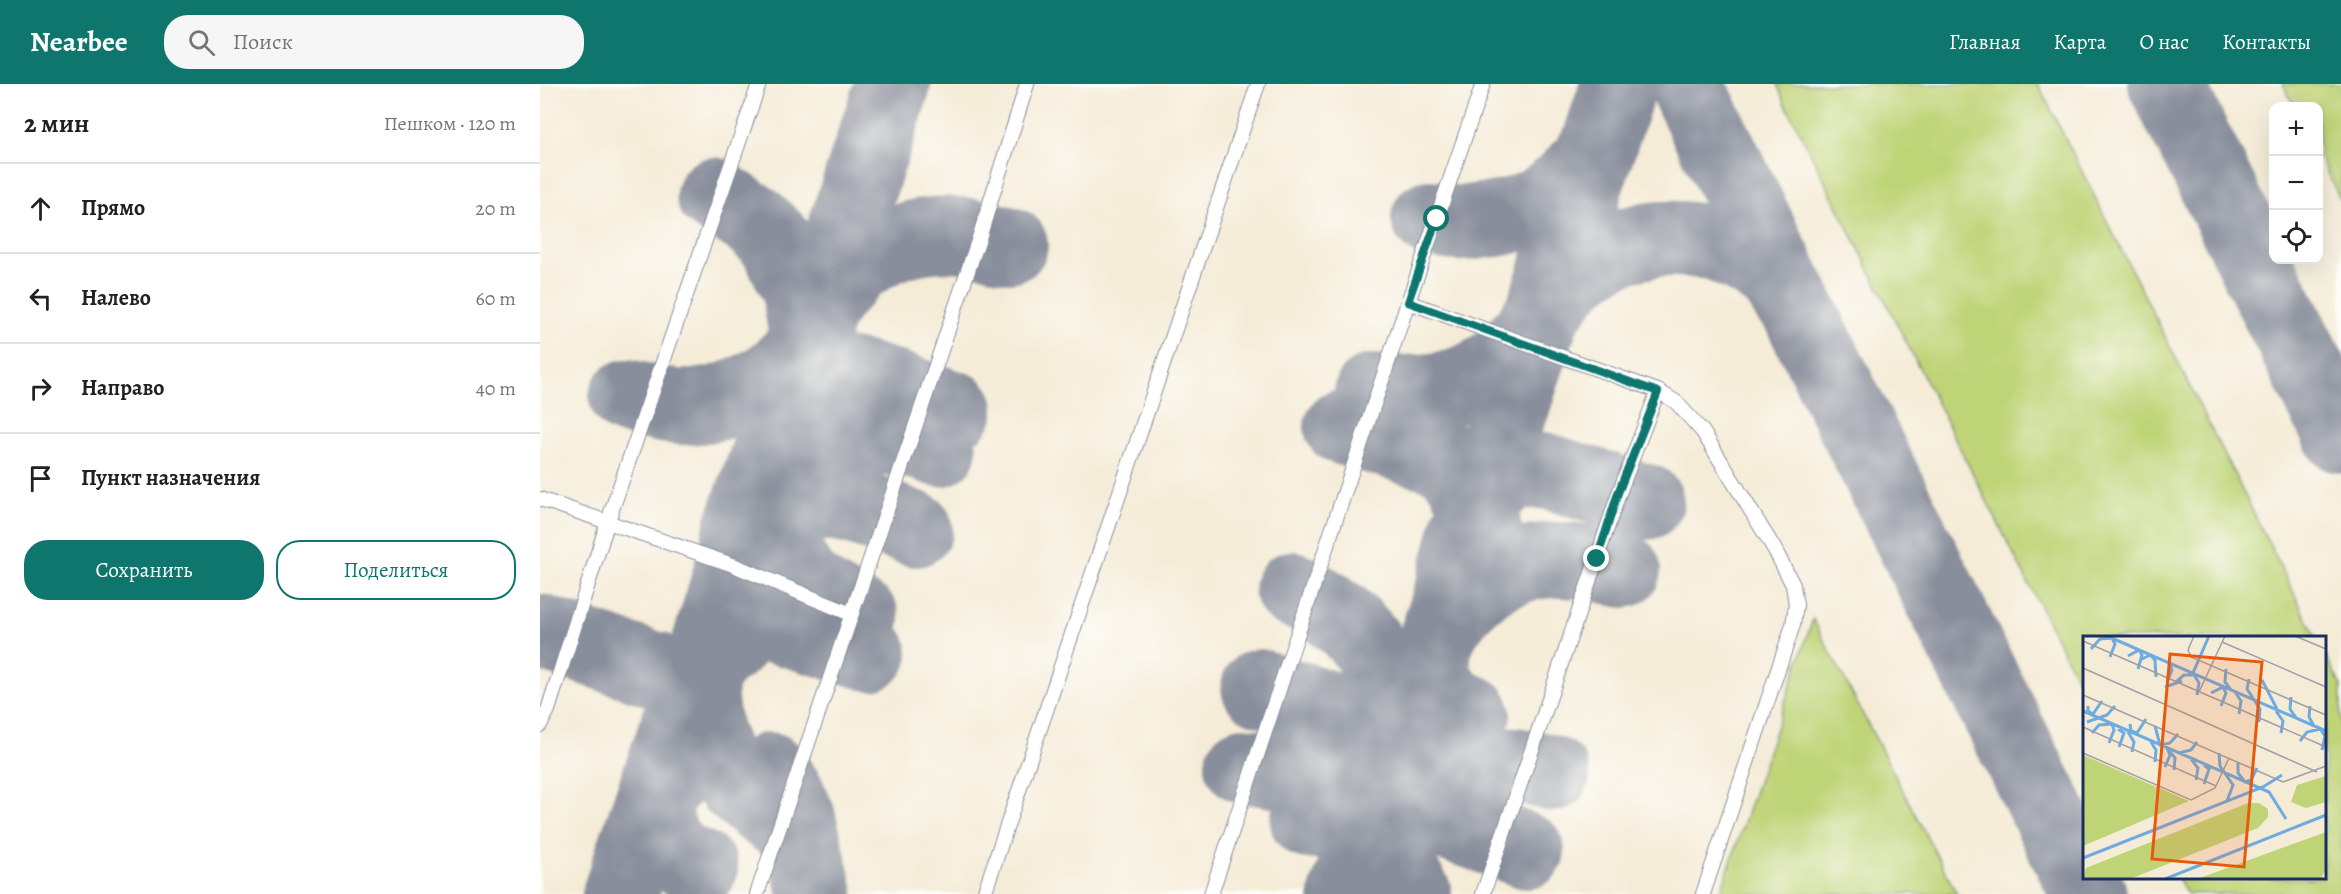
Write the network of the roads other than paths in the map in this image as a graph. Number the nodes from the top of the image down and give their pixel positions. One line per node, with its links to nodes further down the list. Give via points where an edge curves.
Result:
1 (759, 84): 8 (lane)
2 (1027, 84): 9 (lane)
3 (1258, 84): 12 (lane)
4 (1483, 84): 5 (lane)
5 (1408, 302): 6 (lane); 13 (lane)
6 (1658, 392): 14 (lane, via 1618,493); 15 (lane, via 1676,402 1703,432 1775,550 1793,585 1796,605 1785,652)
7 (540, 499): 8 (lane)
8 (608, 521): 9 (lane, via 733,565); 10 (lane, via 556,687)
9 (851, 614): 11 (lane)
10 (540, 725)
11 (757, 894)
12 (984, 894)
13 (1211, 894)
14 (1483, 894)
15 (1703, 894)

